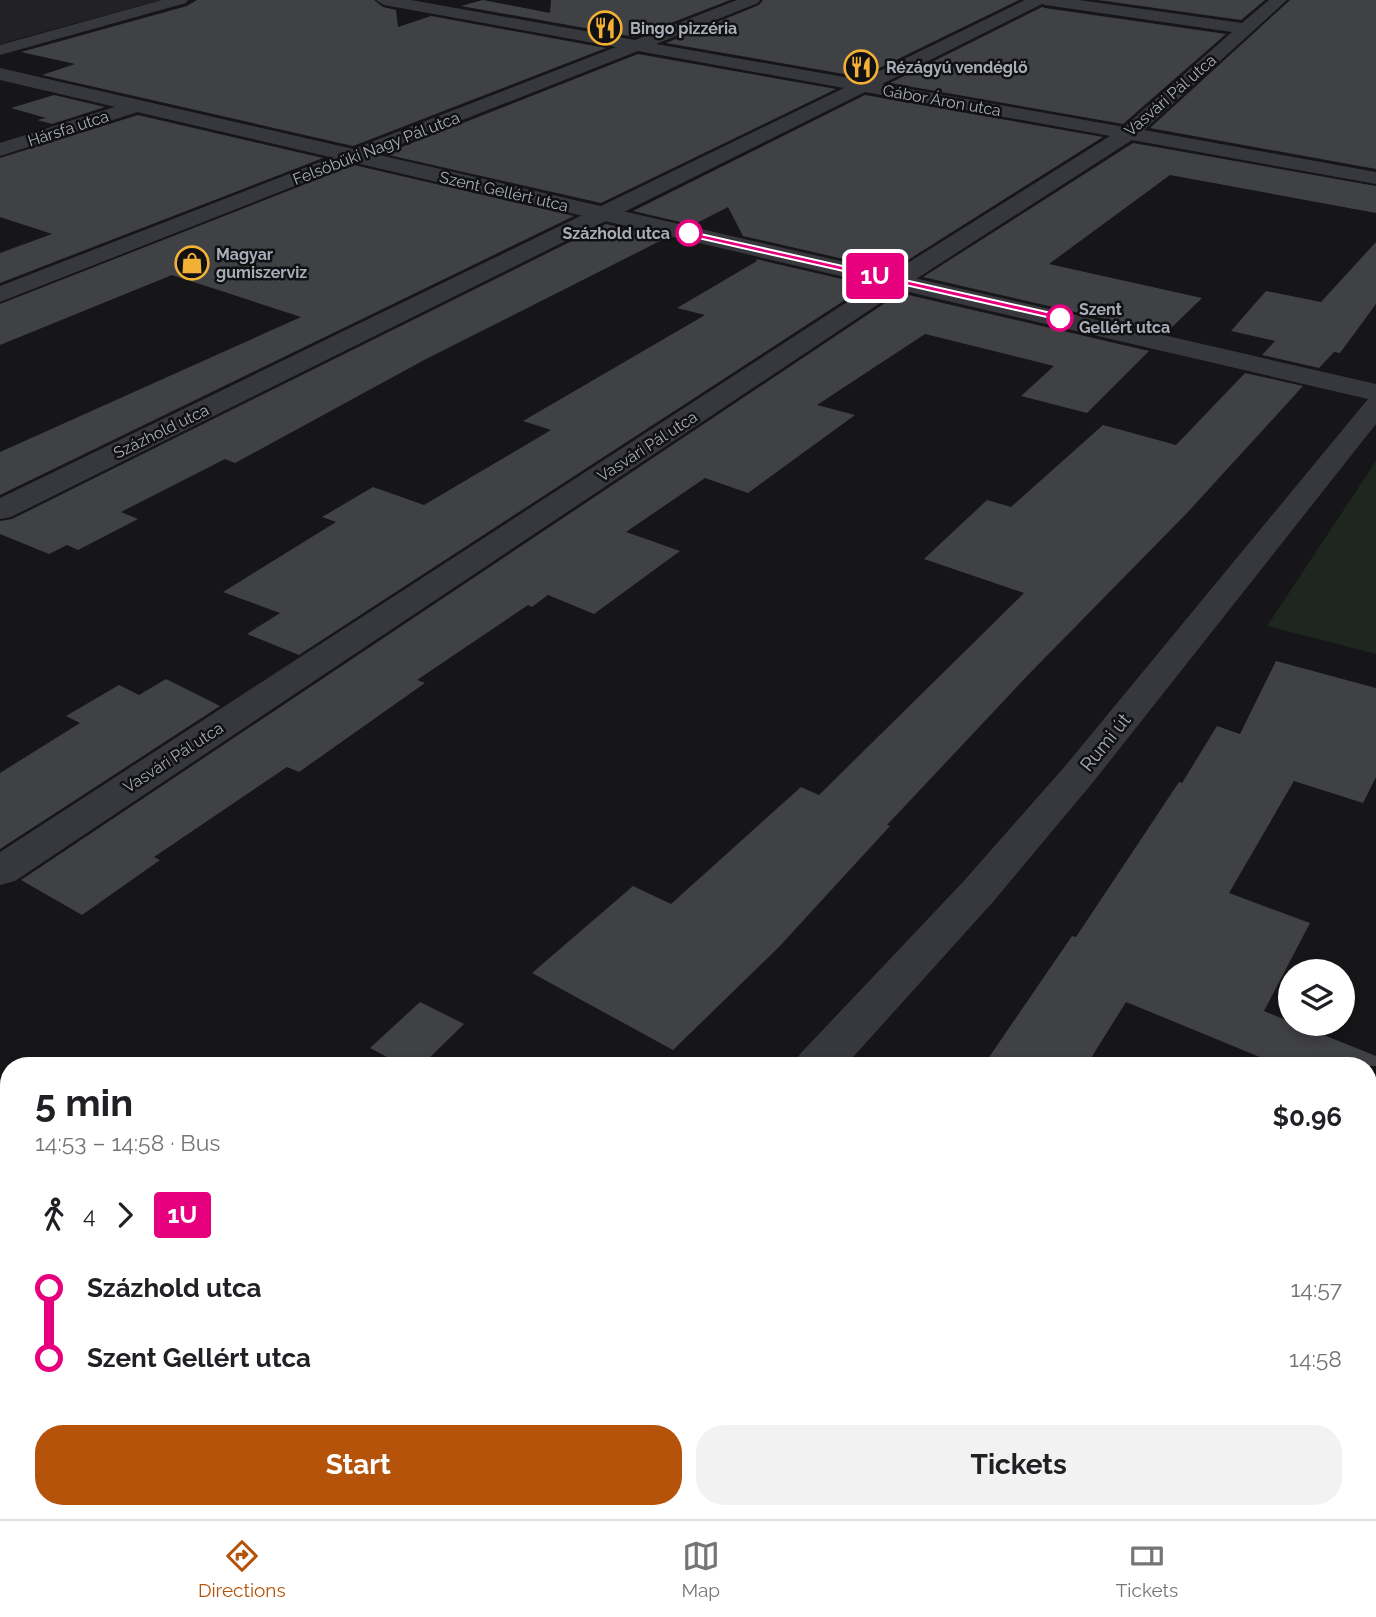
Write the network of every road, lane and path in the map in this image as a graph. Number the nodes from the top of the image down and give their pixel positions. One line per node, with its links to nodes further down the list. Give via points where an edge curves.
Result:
1 (180, 0): 11 (street)
2 (384, 0): 8 (street, Gábor Áron utca)
3 (464, 0): 8 (street)
4 (752, 0): 10 (street, Felsőbüki Nagy Pál utca)
5 (1038, 0): 13 (street, Százhold utca)
6 (1045, 0): 9 (street)
7 (1279, 0): 9 (street, Vasvári Pál utca)
8 (435, 10): 10 (street, Gábor Áron utca)
9 (1245, 29): 15 (street, Vasvári Pál utca)
10 (637, 47): 13 (street, Gábor Áron utca); 17 (street, Felsőbüki Nagy Pál utca)
11 (0, 50)
12 (0, 74): 14 (street, Szent Gellért utca)
13 (863, 87): 15 (street, Gábor Áron utca); 19 (street, Százhold utca)
14 (137, 106): 16 (street, Hársfa utca); 17 (street, Szent Gellért utca)
15 (1129, 133): 18 (street, Gábor Áron utca); 20 (street, Vasvári Pál utca)
16 (0, 150)
17 (356, 156): 19 (street, Szent Gellért utca); 21 (street, Felsőbüki Nagy Pál utca)
18 (1376, 177)
19 (603, 213): 20 (street, Szent Gellért utca); 24 (street, Százhold utca)
20 (896, 281): 22 (street, Szent Gellért utca); 25 (street, Vasvári Pál utca)
21 (0, 295)
22 (1376, 392)
23 (1376, 405): 26 (street, Rumi út, via 1080,773)
24 (0, 510)
25 (0, 872)
26 (825, 1057)

